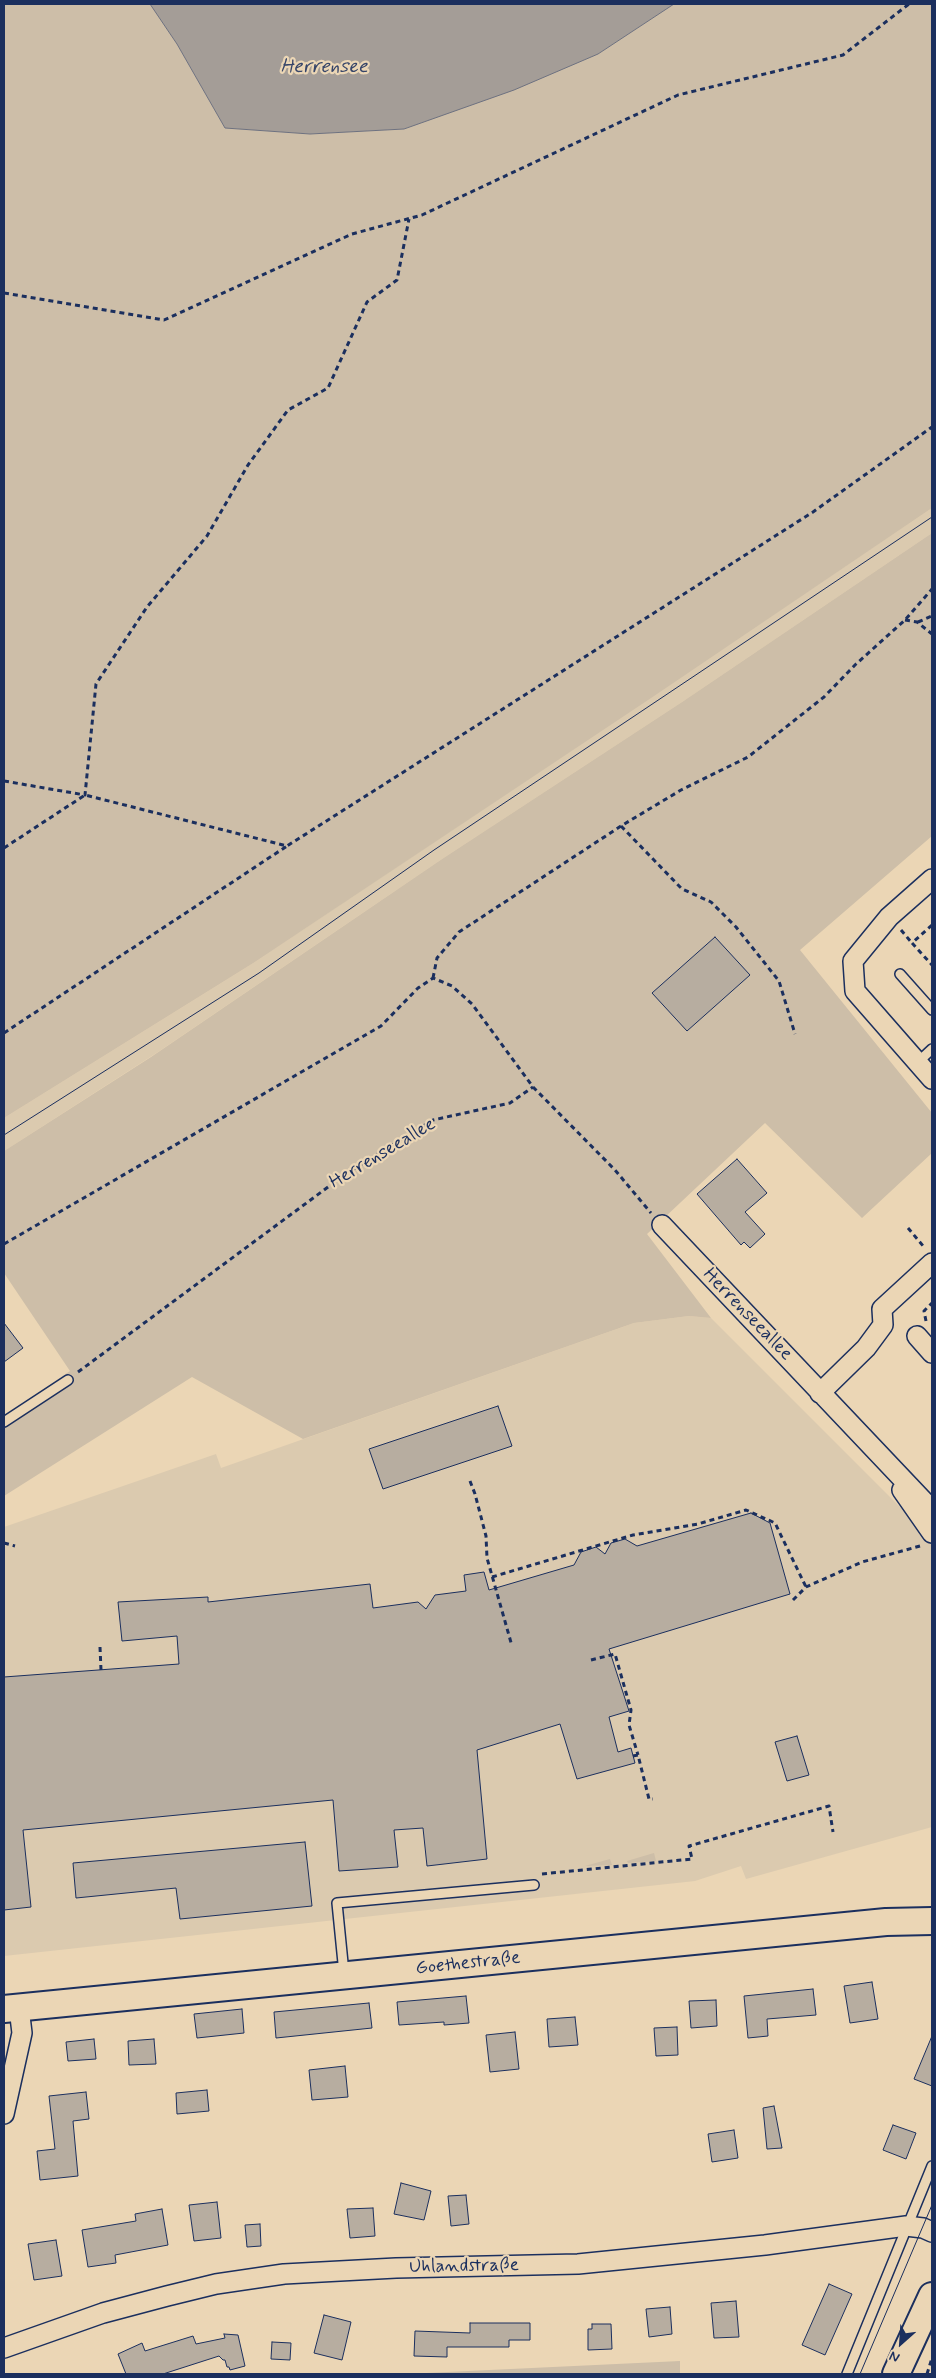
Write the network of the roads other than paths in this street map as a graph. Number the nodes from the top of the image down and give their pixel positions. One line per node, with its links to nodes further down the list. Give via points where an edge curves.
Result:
1 (932, 878): 5 (street, via 890,917 853,961 855,991)
2 (900, 974): 3 (lane)
3 (932, 1010)
4 (932, 1049): 5 (lane)
5 (917, 1063): 6 (street)
6 (932, 1079)
7 (662, 1225): 12 (street, Herrenseeallee)
8 (929, 1257): 12 (street, via 882,1309 883,1326 866,1348)
9 (923, 1330): 10 (street)
10 (932, 1353)
11 (68, 1380): 13 (lane)
12 (820, 1393): 14 (street, Herrenseeallee)
13 (4, 1422)
14 (861, 1435): 15 (street, Herrenseeallee); 16 (street, Herrenseeallee)
15 (932, 1510)
16 (929, 1538)
17 (534, 1885): 19 (lane, via 337,1903)
18 (932, 1921): 19 (street, Goethestraße, via 886,1922)
19 (344, 1976): 20 (street, Goethestraße)
20 (12, 2008): 21 (street, via 22,2033)
21 (4, 2114)
22 (932, 2166): 23 (lane)
23 (906, 2226): 24 (street, Uhlandstraße); 26 (street, Uhlandstraße, via 765,2246 578,2264 284,2274 216,2284 167,2296 103,2313); 27 (lane)
24 (932, 2232)
25 (932, 2296): 28 (street)
26 (4, 2348)
27 (847, 2374)
28 (896, 2374)

